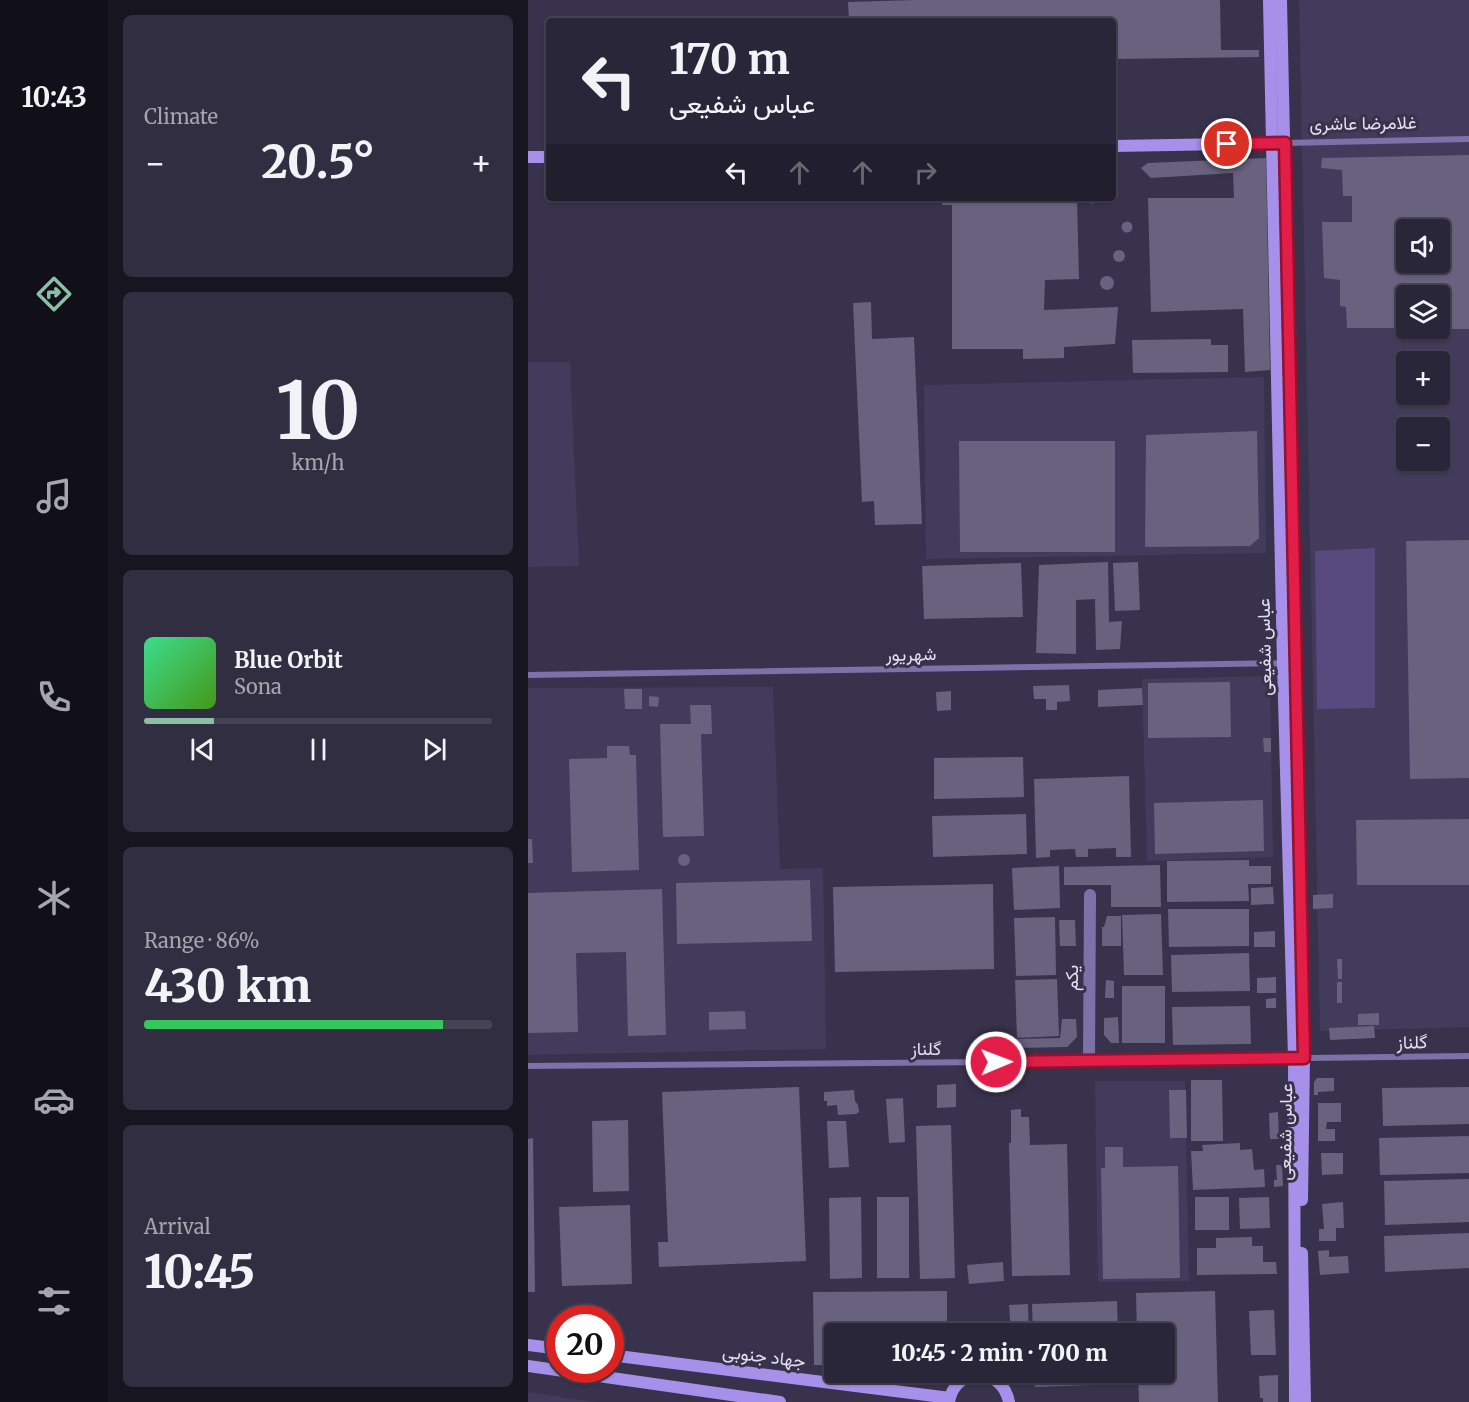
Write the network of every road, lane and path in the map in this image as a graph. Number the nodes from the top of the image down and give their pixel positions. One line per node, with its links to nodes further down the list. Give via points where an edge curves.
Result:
1 (1269, 0): 4 (main road)
2 (1281, 0): 4 (main road)
3 (1469, 140): 4 (lane, غلامرضا عاشری)
4 (1279, 143): 5 (main road, غلامرضا عاشری); 8 (main road, عباس شفیعی)
5 (1116, 146)
6 (528, 157): 7 (main road)
7 (546, 157)
8 (1289, 663): 9 (lane, شهریور); 12 (main road, عباس شفیعی)
9 (528, 675)
10 (1090, 896): 13 (street, یکم)
11 (1469, 1056): 12 (lane, گلناز)
12 (1299, 1058): 13 (lane, گلناز); 22 (main road, عباس شفیعی); 23 (main road, عباس شفیعی)
13 (1089, 1062): 14 (lane, گلناز)
14 (528, 1066)
15 (528, 1345): 16 (main road)
16 (546, 1347)
17 (624, 1357): 19 (main road, جهاد جنوبی)
18 (528, 1366): 21 (main road)
19 (949, 1400): 20 (main road, via 964,1379 980,1375 1002,1385)
20 (1012, 1401)
21 (780, 1402)
22 (1295, 1402)
23 (1305, 1402)

